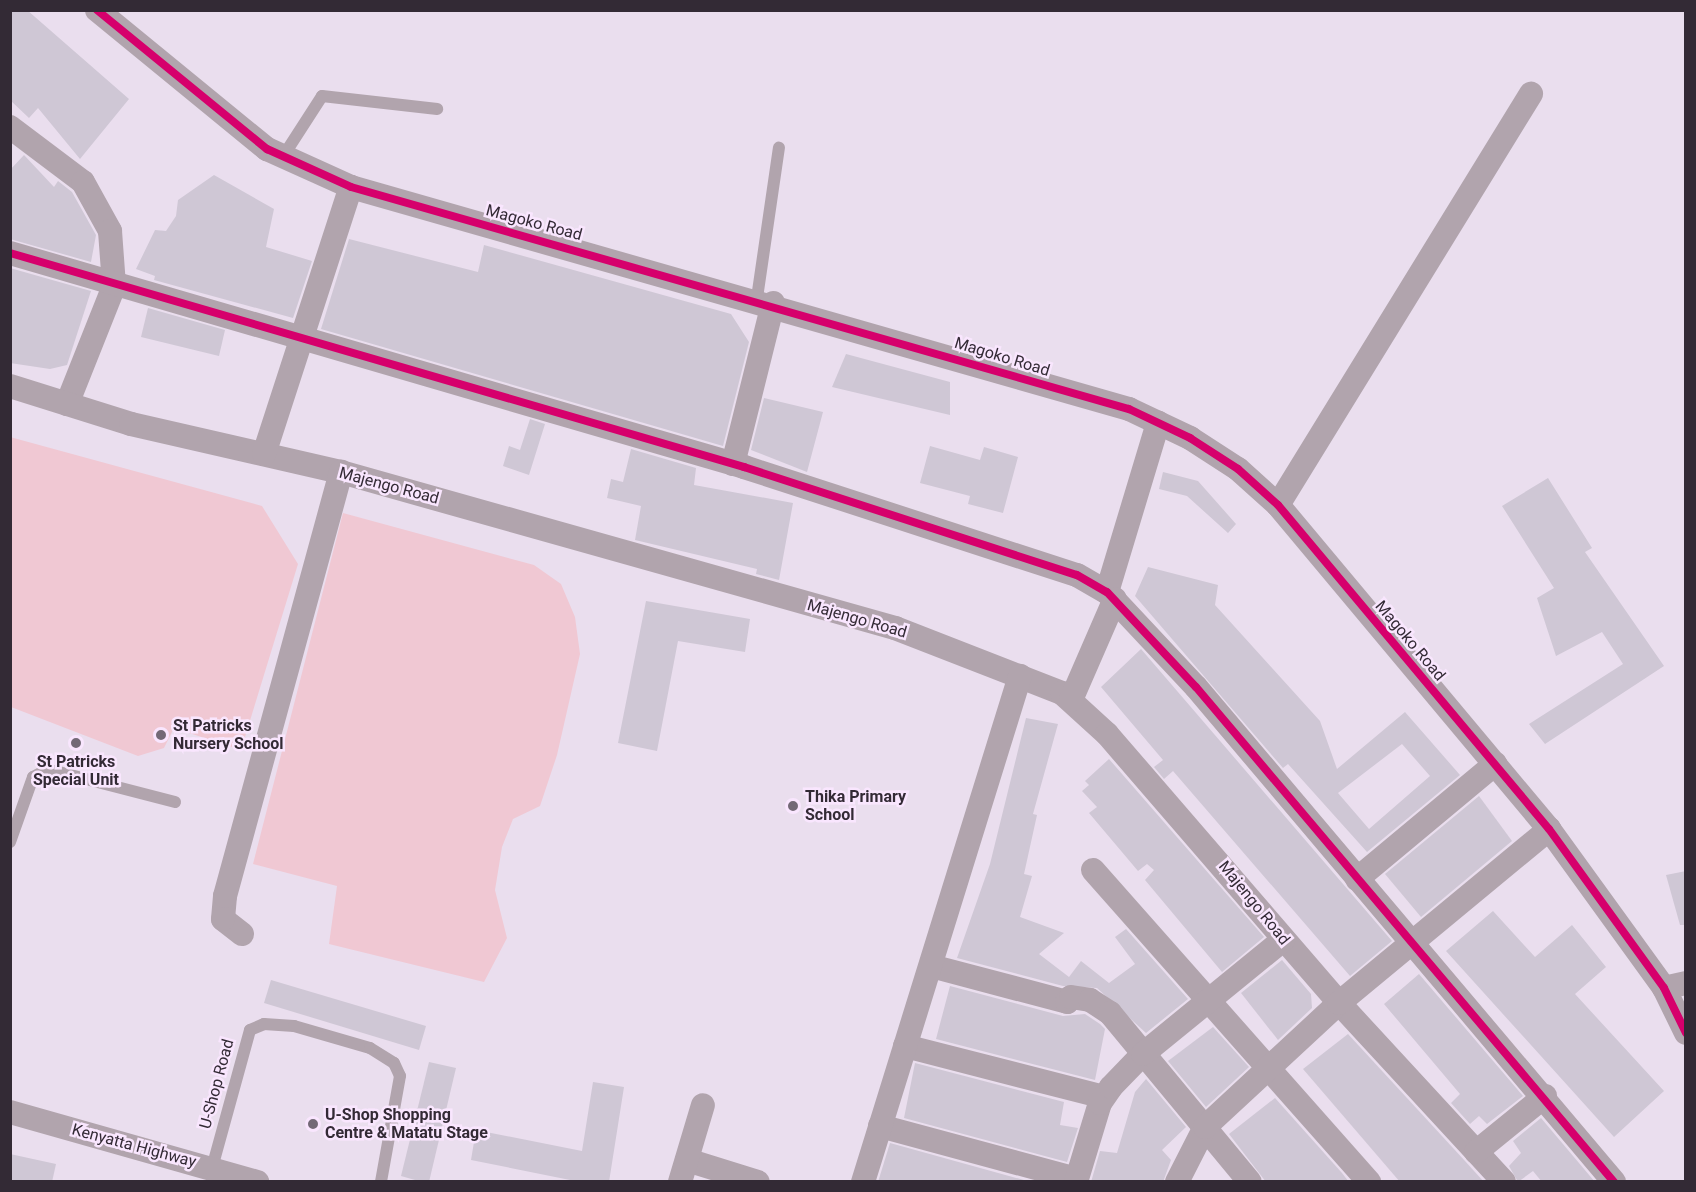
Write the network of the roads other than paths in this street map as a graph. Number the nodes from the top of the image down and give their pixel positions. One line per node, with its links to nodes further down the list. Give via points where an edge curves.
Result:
1 (97, 10): 6 (street, Magoko Road, via 222,114)
2 (1530, 94): 18 (street)
3 (437, 109): 6 (lane, via 322,96)
4 (10, 127): 9 (street, via 83,182 103,210 110,231)
5 (778, 148): 10 (lane)
6 (284, 155): 7 (street, Magoko Road)
7 (351, 187): 10 (street, Magoko Road); 11 (street)
8 (10, 253): 9 (street)
9 (114, 286): 11 (street); 13 (street)
10 (765, 301): 14 (street, Magoko Road, via 1129,409); 16 (street)
11 (304, 338): 15 (street); 16 (street)
12 (10, 386): 13 (street, Majengo Road)
13 (67, 404): 15 (street, Majengo Road)
14 (1158, 423): 18 (street, Magoko Road, via 1238,469); 19 (street)
15 (264, 454): 17 (street, Majengo Road)
16 (733, 464): 19 (street, via 1077,575)
17 (341, 472): 20 (street, Majengo Road, via 895,628); 28 (street, via 225,896 223,919)
18 (1278, 505): 22 (street, Magoko Road)
19 (1111, 595): 21 (street); 27 (street, via 1196,687)
20 (1020, 676): 21 (street, Majengo Road); 31 (street)
21 (1071, 700): 29 (street, Majengo Road, via 1215,855)
22 (1495, 764): 24 (street, Magoko Road); 27 (street)
23 (175, 802): 25 (lane, via 55,771 41,773 33,777)
24 (1549, 829): 30 (street); 32 (street, Magoko Road)
25 (10, 842)
26 (1093, 870): 33 (street)
27 (1357, 879): 30 (street)
28 (242, 934)
29 (1283, 940): 33 (street); 34 (street, Majengo Road)
30 (1411, 947): 34 (street); 39 (street)
31 (931, 966): 36 (street); 37 (street, via 1067,1002 1071,997 1090,1000 1110,1013)
32 (1675, 986): 35 (street, Magoko Road)
33 (1209, 1000): 37 (street); 38 (street)
34 (1339, 1003): 38 (street); 45 (street, Majengo Road)
35 (1686, 1033)
36 (905, 1046): 40 (street); 43 (street)
37 (1143, 1054): 40 (street); 44 (street)
38 (1270, 1068): 44 (street); 55 (street)
39 (1545, 1096): 45 (street); 57 (street)
40 (1103, 1097): 48 (street)
41 (703, 1105): 47 (street)
42 (10, 1112): 46 (street, Kenyatta Highway)
43 (880, 1126): 48 (street); 52 (street)
44 (1205, 1127): 53 (street); 54 (street)
45 (1476, 1152): 56 (street, Majengo Road)
46 (212, 1168): 49 (street, Kenyatta Highway); 50 (lane, U-Shop Road, via 250,1030 264,1024 294,1026 370,1048 394,1063 400,1076)
47 (683, 1171): 51 (street)
48 (1076, 1180)
49 (258, 1182)
50 (381, 1182)
51 (758, 1182)
52 (863, 1182)
53 (1177, 1182)
54 (1250, 1182)
55 (1369, 1182)
56 (1504, 1182)
57 (1614, 1182)

